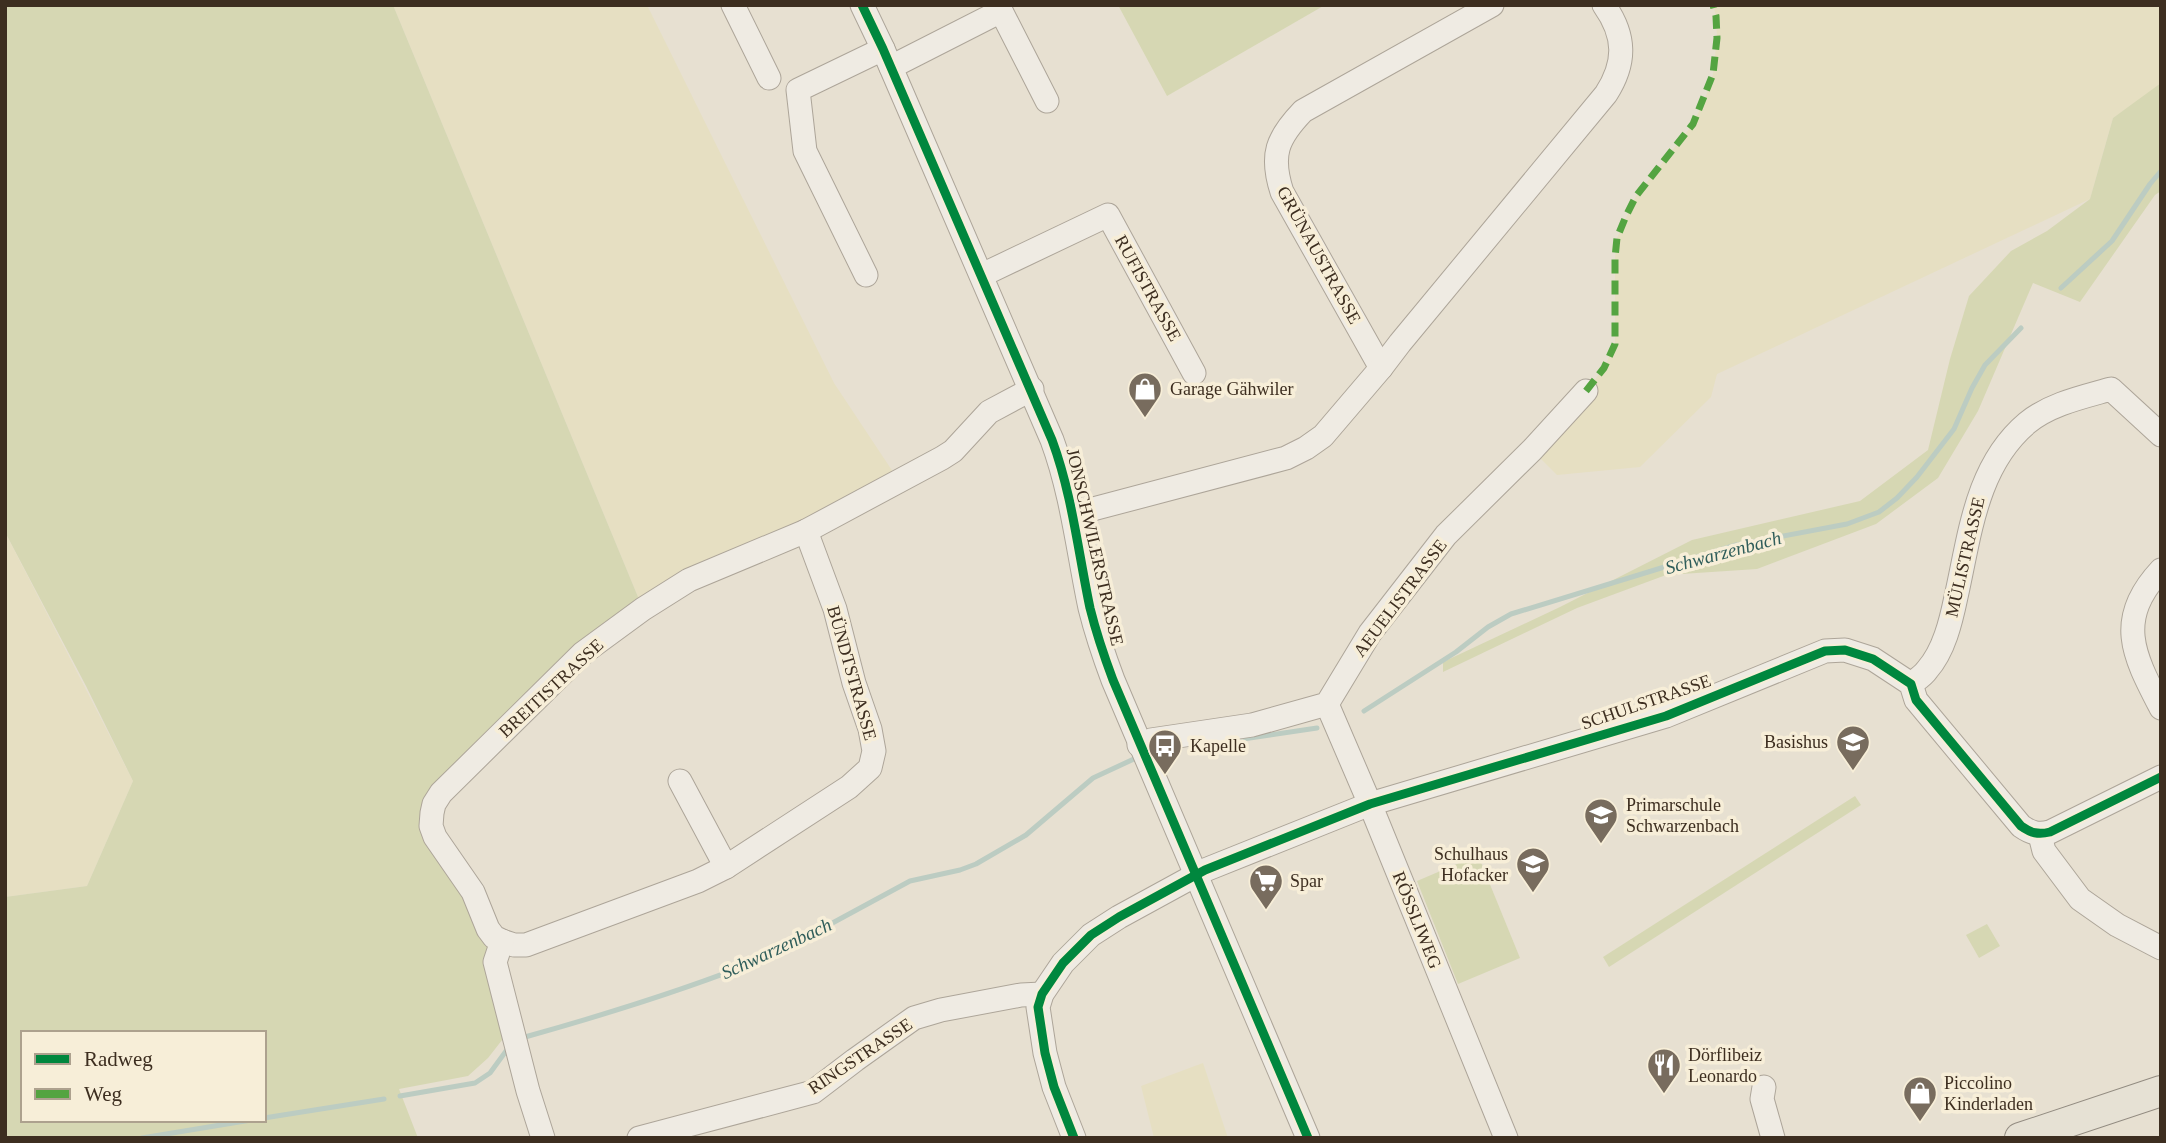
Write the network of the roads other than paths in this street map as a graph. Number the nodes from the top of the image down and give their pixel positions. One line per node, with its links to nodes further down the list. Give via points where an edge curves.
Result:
1 (733, 5): 7 (street)
2 (862, 5): 6 (street, JONSCHWILERSTRASSE)
3 (1492, 5): 11 (street, GRÜNAUSTRASSE, via 1303,111 1279,142 1276,173 1282,192)
4 (1604, 5): 11 (street, via 1619,33 1620,64 1615,80)
5 (1000, 8): 6 (street); 8 (street)
6 (887, 58): 9 (street, via 798,90 805,151); 10 (street, JONSCHWILERSTRASSE)
7 (769, 78)
8 (1047, 101)
9 (866, 275)
10 (982, 275): 12 (street, RUFISTRASSE, via 1108,215); 13 (street, JONSCHWILERSTRASSE)
11 (1381, 368): 16 (street, via 1323,436 1306,448)
12 (1194, 373)
13 (1032, 389): 16 (street, JONSCHWILERSTRASSE, via 1066,478); 17 (street, BREITISTRASSE, via 989,412 942,458)
14 (1586, 391): 20 (street, AEUELISTRASSE, via 1446,536 1370,633)
15 (2161, 435): 19 (street, MÜLISTRASSE, via 2111,390 2078,398 2028,422 1988,473 1952,618 1927,671)
16 (1073, 513): 22 (street, JONSCHWILERSTRASSE, via 1094,622)
17 (807, 531): 27 (street, BÜNDTSTRASSE, via 870,729 872,761 849,787); 29 (street, BREITISTRASSE, via 689,580 643,609 583,653 441,793 430,826 473,892 488,929)
18 (2161, 570): 21 (street, via 2144,593 2132,624 2135,654)
19 (1911, 684): 25 (street, SCHULSTRASSE, via 1873,659 1845,650 1825,651 1666,716); 26 (street, SCHULSTRASSE, via 1916,700 2012,815)
20 (1327, 704): 22 (street, via 1252,725); 25 (street, RÖSSLIWEG)
21 (2161, 708)
22 (1139, 745): 28 (street, JONSCHWILERSTRASSE)
23 (2161, 777): 26 (street)
24 (680, 781): 27 (street)
25 (1370, 804): 28 (street, SCHULSTRASSE); 38 (street, RÖSSLIWEG)
26 (2040, 835): 30 (street, via 2044,851 2080,899)
27 (726, 867): 29 (street, BÜNDTSTRASSE, via 526,945)
28 (1195, 875): 31 (street, SCHULSTRASSE, via 1091,935 1063,963); 37 (street, JONSCHWILERSTRASSE)
29 (502, 941): 34 (street, via 495,962)
30 (2161, 948)
31 (1042, 994): 35 (street, RINGSTRASSE, via 914,1018 813,1092); 36 (street, via 1038,1007 1045,1053)
32 (1764, 1087): 39 (street, via 1762,1099)
33 (2161, 1091): 40 (main road)
34 (543, 1138)
35 (639, 1138)
36 (1074, 1138)
37 (1308, 1138)
38 (1506, 1138)
39 (1773, 1138)
40 (2020, 1138)

